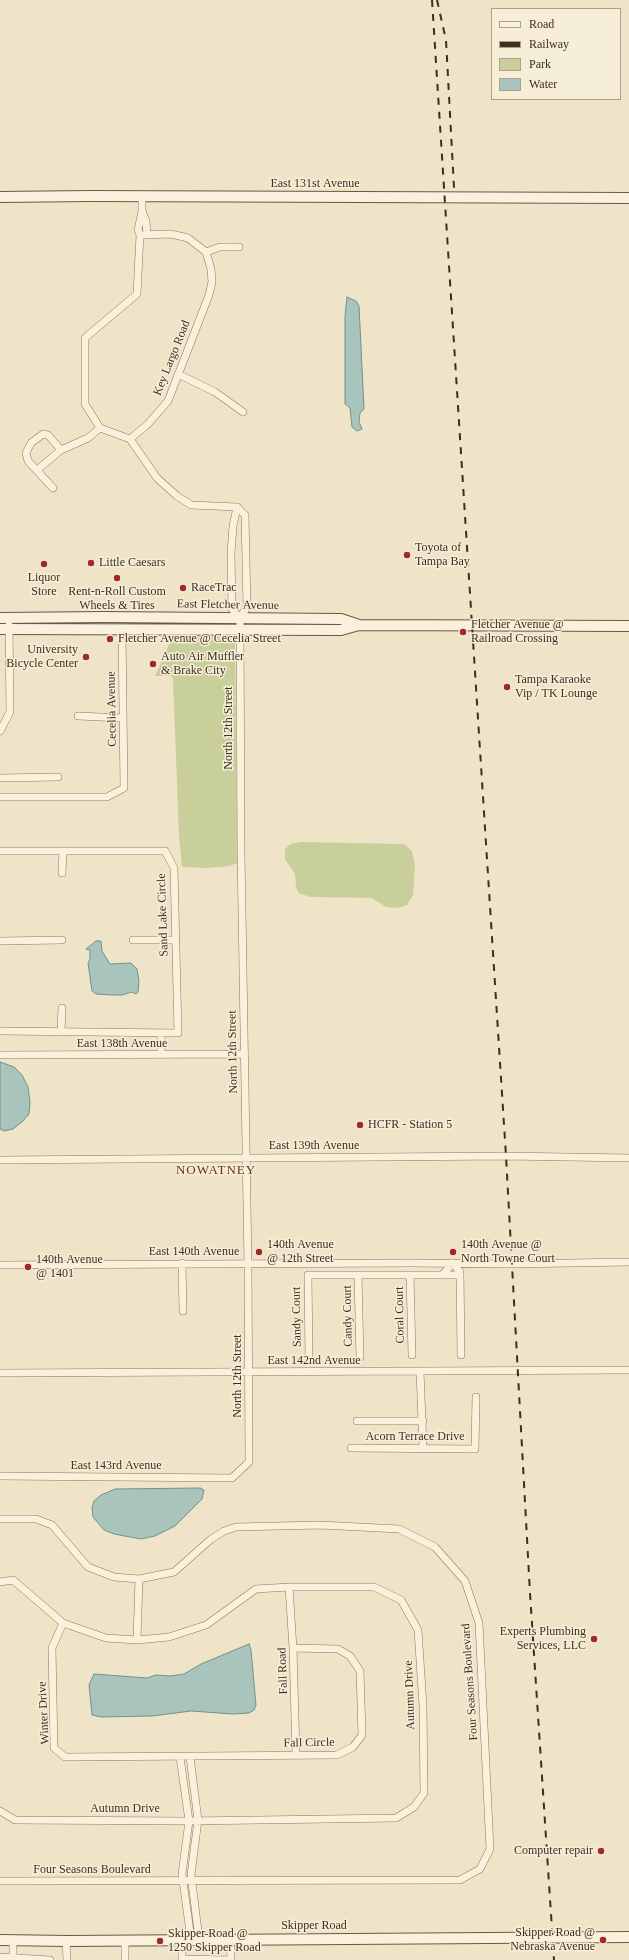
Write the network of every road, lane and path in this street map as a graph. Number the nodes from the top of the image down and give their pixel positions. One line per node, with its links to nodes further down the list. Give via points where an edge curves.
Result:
1 (142, 196): 2 (street, East 131st Avenue); 3 (street, East 131st Avenue); 4 (street, via 139,220)
2 (0, 197)
3 (629, 198)
4 (143, 235): 6 (street, via 171,234 188,238); 9 (street, via 137,294 85,338 86,404)
5 (239, 247): 6 (street, via 220,247)
6 (206, 252): 7 (street, Key Largo Road, via 212,282)
7 (178, 374): 8 (street, via 215,392); 10 (street, Key Largo Road, via 168,401 148,424)
8 (242, 412)
9 (100, 428): 10 (street); 11 (street, via 88,438)
10 (130, 439): 14 (street, via 157,478 177,496 192,505)
11 (61, 450): 12 (street); 12 (street, via 48,435 44,434 31,443 26,453 28,461)
12 (37, 470): 13 (street)
13 (53, 488)
14 (237, 507): 16 (street, via 232,526 232,609); 16 (street, via 244,514 247,607)
15 (193, 617): 16 (street, East Fletcher Avenue); 17 (street, East Fletcher Avenue); 21 (street, via 174,623 144,623)
16 (240, 618): 18 (street, East Fletcher Avenue, via 341,619); 22 (street, North 12th Street)
17 (5, 619): 20 (street)
18 (359, 625): 19 (street, East Fletcher Avenue); 22 (street, East Fletcher Avenue, via 341,630)
19 (629, 626)
20 (5, 629): 21 (street, East Fletcher Avenue); 25 (street, via 10,712)
21 (122, 629): 22 (street, East Fletcher Avenue); 24 (street, Cecelia Avenue)
22 (240, 630): 40 (street, North 12th Street)
23 (78, 716): 24 (street)
24 (123, 718): 28 (street, Cecelia Avenue, via 124,788 107,797)
25 (0, 731)
26 (58, 777): 27 (street)
27 (0, 778)
28 (0, 797)
29 (0, 851): 30 (street, Sand Lake Circle)
30 (63, 851): 31 (street); 35 (street, Sand Lake Circle, via 165,851 174,868)
31 (62, 873)
32 (0, 940): 33 (street)
33 (62, 940)
34 (134, 940): 35 (street)
35 (175, 940): 39 (street, Sand Lake Circle, via 178,1033)
36 (62, 1008): 38 (street)
37 (0, 1031): 38 (street, Sand Lake Circle)
38 (61, 1032): 39 (street, Sand Lake Circle)
39 (161, 1033): 42 (street)
40 (244, 1054): 42 (street, East 138th Avenue); 43 (street, North 12th Street)
41 (0, 1055): 42 (street, East 138th Avenue)
42 (161, 1055)
43 (245, 1157): 44 (street, East 139th Avenue); 45 (street, East 139th Avenue); 48 (street, North 12th Street)
44 (629, 1158)
45 (0, 1160)
46 (629, 1262): 49 (street, East 140th Avenue)
47 (182, 1263): 48 (street, East 140th Avenue); 50 (street, East 140th Avenue); 55 (street)
48 (248, 1263): 49 (street, East 140th Avenue); 62 (street, North 12th Street)
49 (453, 1263): 53 (street); 54 (street)
50 (0, 1265)
51 (358, 1275): 52 (street); 58 (street, Candy Court); 59 (street, Sandy Court, via 308,1275)
52 (410, 1275): 53 (street); 56 (street, Coral Court)
53 (442, 1275): 54 (street)
54 (460, 1275): 57 (street)
55 (183, 1311)
56 (412, 1355)
57 (461, 1355)
58 (360, 1357)
59 (309, 1358)
60 (629, 1370): 61 (street, East 142nd Avenue)
61 (420, 1371): 62 (street, East 142nd Avenue); 66 (street)
62 (249, 1372): 63 (street, East 142nd Avenue); 70 (street, North 12th Street, via 249,1462)
63 (0, 1373)
64 (476, 1397): 67 (street, Acorn Terrace Drive, via 475,1449)
65 (357, 1421): 66 (street)
66 (423, 1421): 67 (street)
67 (423, 1447): 68 (street, Acorn Terrace Drive)
68 (351, 1448)
69 (0, 1476): 70 (street, East 143rd Avenue)
70 (232, 1478)
71 (0, 1519): 72 (street, Four Seasons Boulevard, via 36,1519 52,1525 88,1567 114,1577)
72 (139, 1579): 76 (street); 86 (street, Four Seasons Boulevard, via 174,1572 210,1540 236,1527 320,1525 399,1529 435,1547 464,1581 479,1624 490,1849 480,1869 460,1880)
73 (0, 1582): 75 (street, Autumn Drive, via 13,1580)
74 (289, 1587): 76 (street, Autumn Drive, via 256,1589 206,1626 169,1637); 77 (street, Fall Road); 82 (street, Autumn Drive, via 374,1587 400,1600 418,1630 423,1706 424,1793 414,1807 396,1818)
75 (63, 1624): 76 (street, Autumn Drive, via 106,1638); 79 (street, Winter Drive, via 52,1648 54,1748 65,1757)
76 (137, 1640)
77 (293, 1648): 78 (street, Fall Road); 78 (street, Fall Circle, via 338,1649 350,1656 360,1671 362,1735 353,1747 337,1755)
78 (296, 1754): 80 (street, Fall Circle)
79 (180, 1757): 80 (street, Fall Circle); 83 (street)
80 (190, 1757): 82 (street)
81 (0, 1811): 83 (street, Autumn Drive, via 15,1820)
82 (198, 1820): 83 (street, Autumn Drive); 86 (street)
83 (189, 1821): 85 (street, via 182,1874)
84 (0, 1881): 85 (street, Four Seasons Boulevard)
85 (184, 1881): 86 (street, Four Seasons Boulevard); 89 (street)
86 (192, 1881): 89 (street)
87 (629, 1937): 90 (street, Skipper Road)
88 (13, 1939): 91 (street, Skipper Road); 93 (street, Skipper Road); 95 (street)
89 (191, 1939): 90 (street, Skipper Road); 92 (street, Skipper Road); 99 (street)
90 (230, 1939): 100 (street)
91 (0, 1940)
92 (125, 1940): 93 (street, Skipper Road); 98 (street)
93 (66, 1941): 97 (street)
94 (0, 1956): 95 (street)
95 (12, 1958): 96 (street)
96 (50, 1960)
97 (67, 1960)
98 (125, 1960)
99 (182, 1960): 100 (street)
100 (231, 1960)

